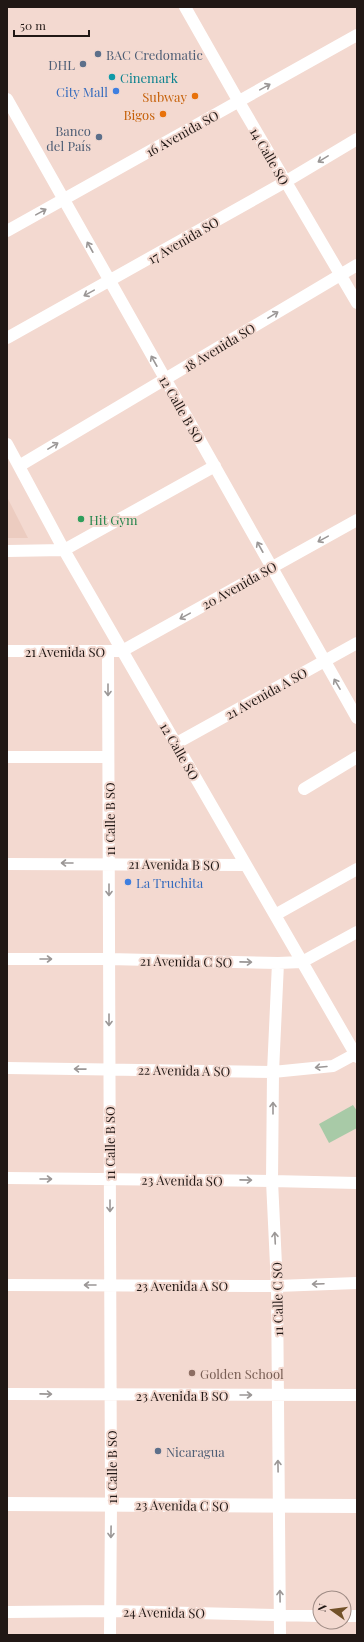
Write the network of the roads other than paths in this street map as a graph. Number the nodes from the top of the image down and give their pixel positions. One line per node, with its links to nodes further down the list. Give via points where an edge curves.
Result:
1 (185, 7): 4 (street, 14 Calle SO)
2 (357, 35): 4 (street, 16 Avenida SO, one-way to 2)
3 (7, 99): 5 (street, 12 Calle B SO)
4 (239, 102): 7 (street, 14 Calle SO); 8 (street, 16 Avenida SO)
5 (11, 117): 8 (street, 12 Calle B SO)
6 (357, 139): 7 (street, 17 Avenida SO, one-way to 7)
7 (285, 182): 11 (street, 14 Calle SO); 12 (street, 17 Avenida SO)
8 (63, 199): 9 (street, 16 Avenida SO, one-way to 8); 12 (street, 12 Calle B SO, one-way to 8)
9 (7, 231)
10 (357, 265): 11 (street, 18 Avenida SO)
11 (340, 275): 13 (street, 14 Calle SO); 15 (street, 18 Avenida SO, one-way to 11)
12 (110, 282): 14 (street, 17 Avenida SO, one-way to 14); 15 (street, 12 Calle B SO, one-way to 12)
13 (357, 303)
14 (7, 338)
15 (165, 379): 17 (street, 18 Avenida SO, one-way to 15); 18 (street, 12 Calle B SO)
16 (7, 444): 17 (street, 12 Calle SO)
17 (19, 466): 20 (street, 12 Calle SO)
18 (215, 466): 20 (street); 22 (street, 12 Calle B SO, one-way to 18)
19 (357, 520): 22 (street, 20 Avenida SO, one-way to 22)
20 (64, 550): 21 (street); 26 (street, 12 Calle SO)
21 (7, 551)
22 (271, 567): 26 (street, 20 Avenida SO, one-way to 26); 27 (street, 12 Calle B SO)
23 (357, 643): 27 (street, 21 Avenida A SO)
24 (7, 651): 25 (street, 21 Avenida SO)
25 (108, 651): 26 (street, 21 Avenida SO); 31 (street, 11 Calle B SO, one-way to 31)
26 (122, 651): 29 (street, 12 Calle SO)
27 (324, 661): 28 (street, 12 Calle B SO, one-way to 27); 29 (street, 21 Avenida A SO)
28 (357, 718)
29 (175, 744): 36 (street, 12 Calle SO)
30 (7, 757): 31 (street)
31 (108, 757): 34 (street, 11 Calle B SO)
32 (357, 757): 33 (street)
33 (304, 789)
34 (109, 863): 35 (street, 21 Avenida B SO, one-way to 35); 36 (street, 21 Avenida B SO); 41 (street, 11 Calle B SO, one-way to 41)
35 (7, 864)
36 (246, 866): 38 (street, 12 Calle SO)
37 (357, 868): 38 (street)
38 (274, 916): 42 (street, 12 Calle SO)
39 (357, 932): 42 (street, 21 Avenida C SO)
40 (7, 959): 41 (street, 21 Avenida C SO, one-way to 41)
41 (109, 959): 43 (street, 21 Avenida C SO, one-way to 43); 46 (street, 11 Calle B SO, one-way to 46)
42 (302, 962): 43 (street, 21 Avenida C SO); 44 (street, 12 Calle SO)
43 (278, 963): 47 (street, 11 Calle C SO)
44 (356, 1055): 47 (street, 22 Avenida A SO, one-way to 47, via 332,1066)
45 (7, 1068): 46 (street, 22 Avenida A SO, one-way to 45)
46 (109, 1069): 47 (street, 22 Avenida A SO); 49 (street, 11 Calle B SO)
47 (273, 1072): 50 (street, 11 Calle C SO, one-way to 47)
48 (7, 1178): 49 (street, 23 Avenida SO, one-way to 49)
49 (110, 1179): 50 (street, 23 Avenida SO, one-way to 50); 53 (street, 11 Calle B SO, one-way to 53)
50 (272, 1181): 51 (street, 23 Avenida SO); 55 (street, 11 Calle C SO, one-way to 50)
51 (357, 1183)
52 (357, 1283): 55 (street, 23 Avenida A SO, one-way to 55)
53 (110, 1284): 54 (street, 23 Avenida A SO, one-way to 54); 55 (street, 23 Avenida A SO); 57 (street, 11 Calle B SO)
54 (7, 1285)
55 (277, 1286): 58 (street, 11 Calle C SO)
56 (7, 1394): 57 (street, 23 Avenida B SO, one-way to 57)
57 (110, 1395): 58 (street, 23 Avenida B SO, one-way to 58); 61 (street, 11 Calle B SO)
58 (277, 1395): 59 (street, 23 Avenida B SO); 63 (street, 11 Calle C SO, one-way to 58)
59 (357, 1395)
60 (7, 1504): 61 (street, 23 Avenida C SO)
61 (111, 1504): 63 (street, 23 Avenida C SO); 64 (street, 11 Calle B SO, one-way to 64)
62 (357, 1506): 63 (street, 23 Avenida C SO)
63 (279, 1507): 66 (street, 11 Calle C SO, one-way to 63)
64 (110, 1611): 65 (street, 24 Avenida SO); 66 (street, 24 Avenida SO); 68 (street, 11 Calle B SO)
65 (7, 1612)
66 (280, 1615): 67 (street, 24 Avenida SO); 69 (street, 11 Calle C SO)
67 (312, 1616)
68 (110, 1635)
69 (280, 1635)

